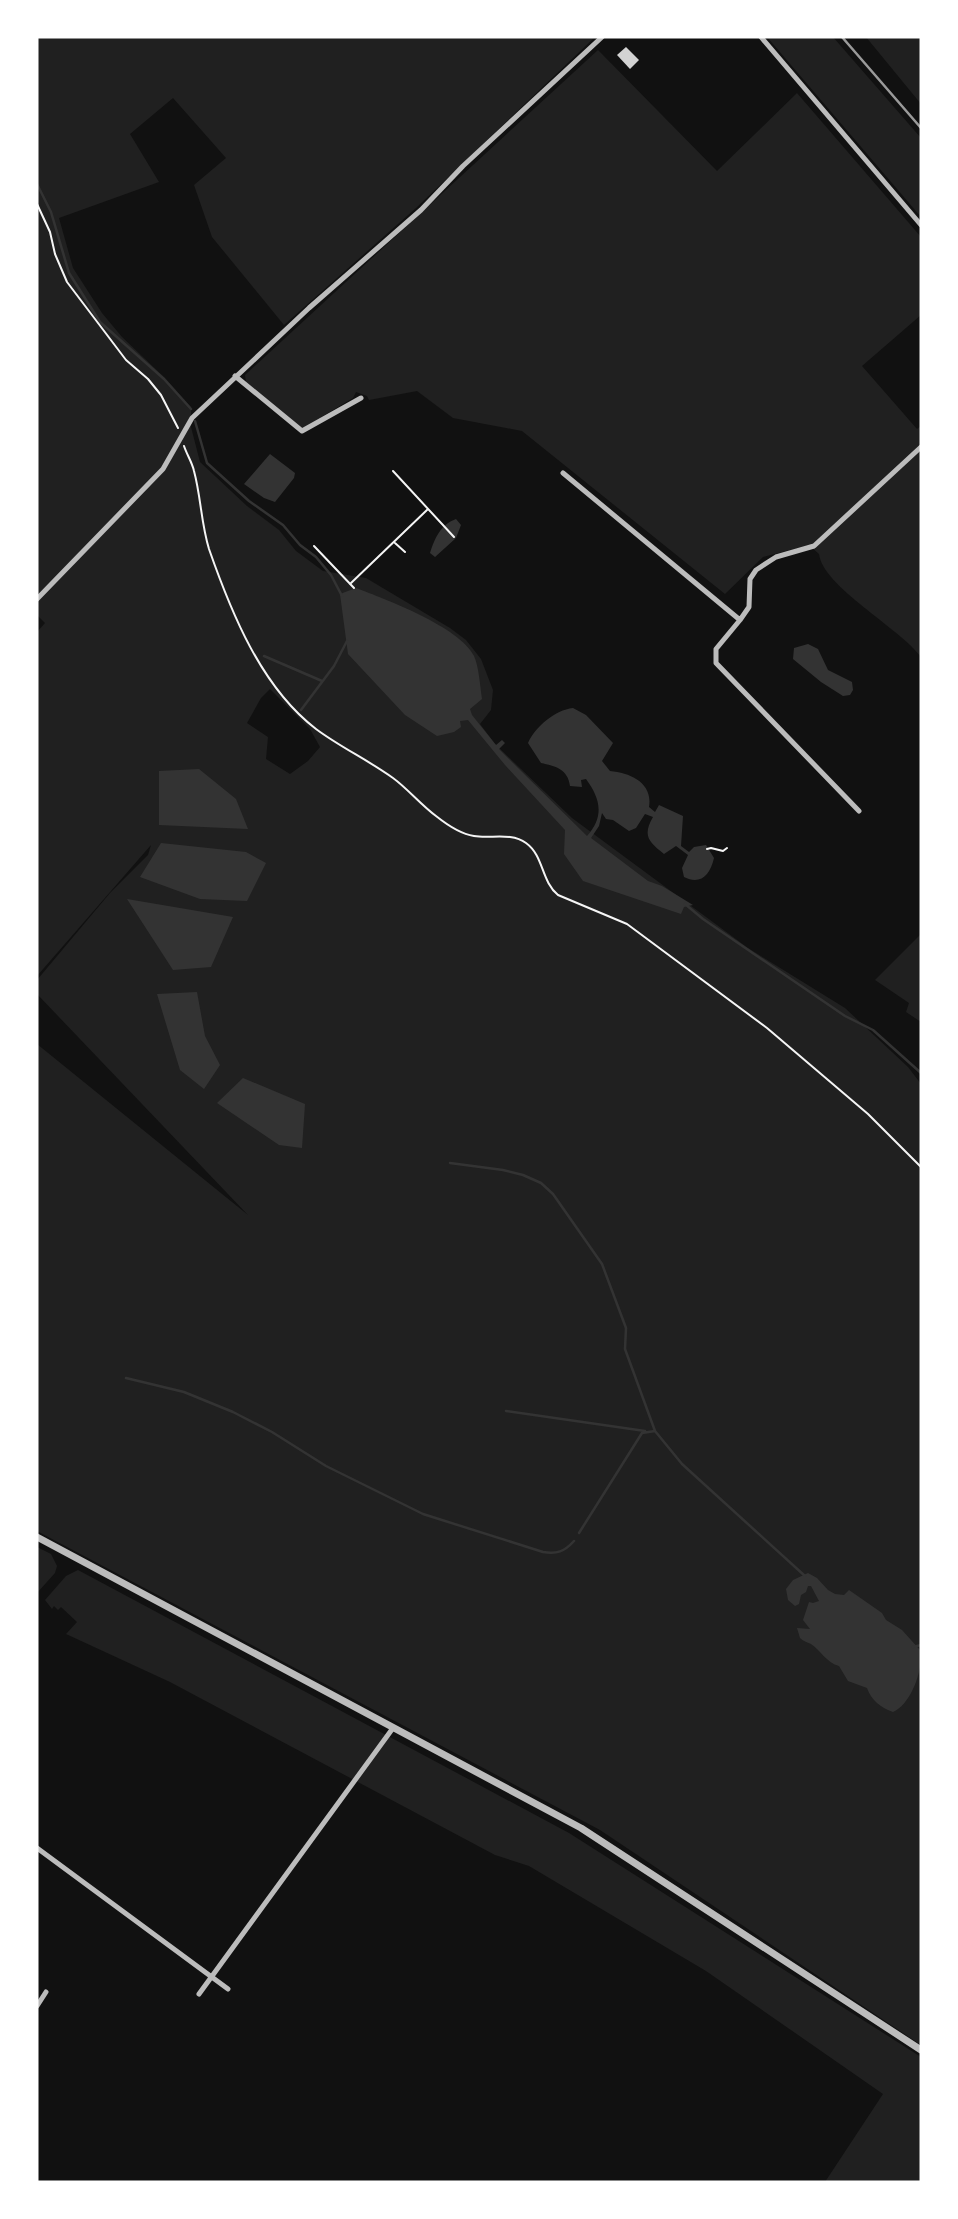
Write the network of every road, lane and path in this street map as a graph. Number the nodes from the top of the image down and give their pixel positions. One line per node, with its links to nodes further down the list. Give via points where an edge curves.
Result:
1 (602, 37): 5 (street, via 421,210)
2 (761, 37): 4 (street)
3 (37, 204): 7 (path, via 67,282 126,360 162,395)
4 (921, 225)
5 (235, 376): 6 (street, via 302,431); 7 (street, via 192,418)
6 (360, 398)
7 (181, 438): 18 (street, via 163,469); 23 (path, via 194,472 203,529 230,604 270,677 302,717 393,778 436,816 465,834 523,841 535,850 549,888 627,924 767,1028)
8 (921, 447): 19 (street, via 814,547 776,557 756,570 750,579 749,607)
9 (393, 471): 11 (path)
10 (563, 473): 19 (street)
11 (428, 509): 12 (path); 13 (path)
12 (454, 537)
13 (393, 542): 15 (path); 16 (path)
14 (314, 546): 16 (path)
15 (405, 552)
16 (350, 584): 17 (path)
17 (354, 588)
18 (37, 599)
19 (740, 620): 20 (street, via 716,649 716,663)
20 (859, 811)
21 (727, 848): 22 (path)
22 (708, 849)
23 (921, 1167)
24 (37, 1537): 25 (street)
25 (393, 1728): 27 (street); 32 (street, via 616,1849)
26 (37, 1848): 27 (street)
27 (212, 1977): 28 (street); 30 (street)
28 (228, 1989)
29 (46, 1992): 31 (street)
30 (199, 1994)
31 (37, 2006)
32 (921, 2050)

